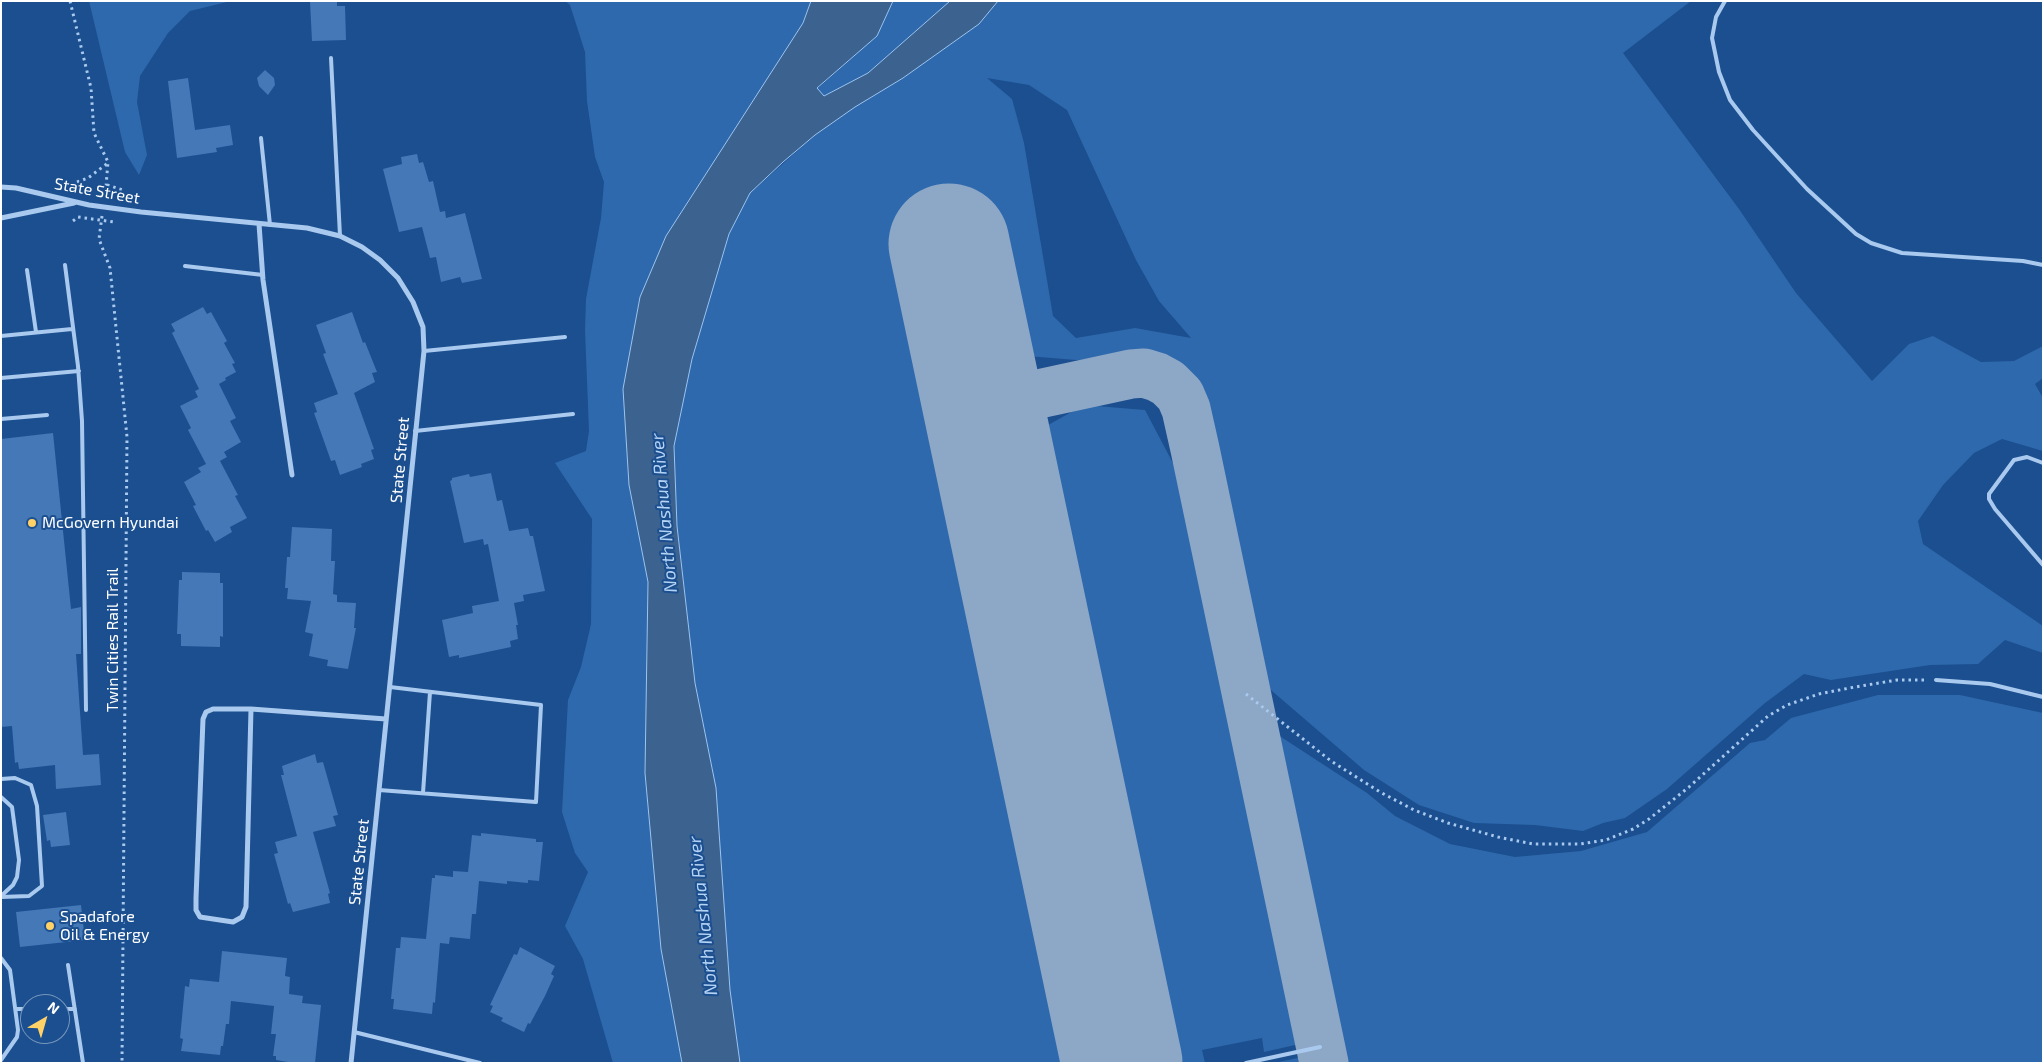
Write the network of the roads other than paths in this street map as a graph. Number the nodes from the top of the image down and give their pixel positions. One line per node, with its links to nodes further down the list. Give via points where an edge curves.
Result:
1 (1725, 1): 11 (lane, via 1716,17 1712,38 1719,72 1730,100 1807,189 1856,234 1902,254)
2 (331, 58): 9 (lane)
3 (261, 138): 8 (lane)
4 (1, 187): 5 (street, State Street)
5 (77, 202): 6 (street); 7 (street, State Street)
6 (1, 218)
7 (259, 224): 8 (street, State Street); 14 (street)
8 (270, 225): 9 (street, State Street, via 307,228)
9 (340, 236): 19 (street, State Street, via 380,260 398,278 423,327)
10 (65, 265): 15 (lane)
11 (2043, 265)
12 (185, 266): 14 (lane)
13 (27, 270): 16 (lane)
14 (263, 275): 27 (street)
15 (72, 329): 16 (lane); 20 (lane)
16 (36, 332): 17 (lane)
17 (1, 336)
18 (565, 337): 19 (lane)
19 (424, 351): 25 (street, State Street)
20 (79, 371): 21 (lane); 33 (lane)
21 (1, 378)
22 (573, 414): 25 (lane)
23 (47, 415): 24 (lane)
24 (1, 419)
25 (415, 431): 30 (street, State Street)
26 (2043, 463): 28 (lane, via 2027,457 2014,460 1988,494 1988,500)
27 (292, 475)
28 (2043, 565)
29 (1936, 680): 32 (lane, via 1990,684)
30 (390, 687): 31 (lane); 35 (street, State Street)
31 (430, 692): 38 (lane); 38 (lane, via 541,705 536,802)
32 (2043, 697)
33 (86, 710)
34 (251, 710): 34 (street, via 213,709 206,712 203,719 196,898 200,918 233,922 242,917 246,907); 35 (street)
35 (386, 719): 37 (street, State Street)
36 (1, 779): 40 (lane, via 15,778 31,785 37,806 42,886 29,896)
37 (379, 790): 38 (lane); 47 (street, State Street)
38 (423, 793)
39 (1, 797): 40 (lane, via 12,807 19,860 17,877)
40 (1, 897)
41 (1, 958): 43 (lane, via 10,970)
42 (68, 965): 46 (lane)
43 (16, 1009): 44 (lane); 49 (lane, via 17,1037)
44 (20, 1009)
45 (70, 1009): 46 (lane)
46 (75, 1009): 50 (lane)
47 (354, 1032): 51 (street, State Street); 52 (lane)
48 (1320, 1047): 53 (lane)
49 (1, 1060)
50 (83, 1063)
51 (352, 1063)
52 (480, 1063)
53 (1246, 1063)

